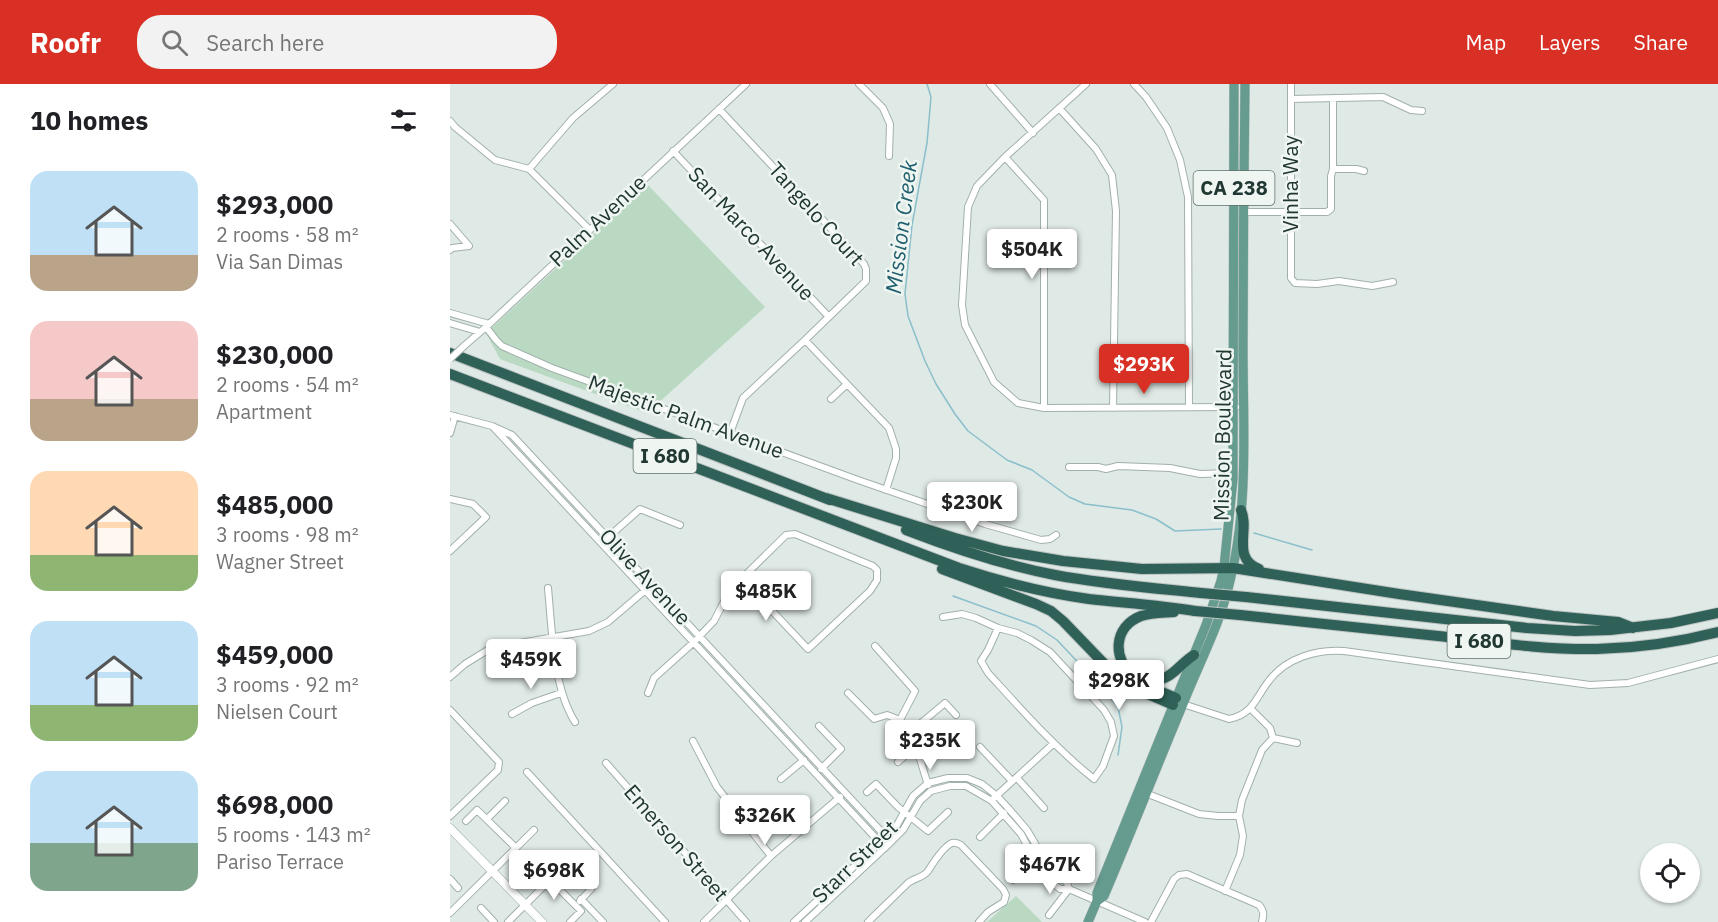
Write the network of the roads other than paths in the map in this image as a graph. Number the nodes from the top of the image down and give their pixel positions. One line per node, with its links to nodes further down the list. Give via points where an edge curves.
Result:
1 (613, 84): 20 (street, via 573,118)
2 (746, 84): 13 (street, Palm Avenue)
3 (859, 84): 18 (street, via 883,108 890,124)
4 (990, 84): 16 (street)
5 (1086, 84): 12 (street)
6 (1134, 84): 40 (street, via 1167,128 1180,160 1188,197)
7 (1234, 84): 41 (main road, Mission Boulevard / CA 238)
8 (1245, 84): 23 (main road, Mission Boulevard / CA 238)
9 (1291, 84): 10 (street, Vinha Way)
10 (1291, 99): 11 (street); 24 (street, Vinha Way)
11 (1333, 99): 14 (street, via 1383,97); 21 (street)
12 (1059, 108): 16 (street); 43 (street, via 1096,149 1112,175 1116,211)
13 (719, 109): 17 (street, Palm Avenue); 30 (street, Tangelo Court, via 864,264 866,281)
14 (1422, 111)
15 (450, 121): 20 (street, via 495,160)
16 (1033, 133): 19 (street)
17 (673, 151): 26 (street, Palm Avenue); 30 (street, San Marco Avenue)
18 (889, 156)
19 (1005, 157): 42 (street, via 1044,200); 42 (street, via 977,186 968,207 962,305 965,325 994,382 1018,403)
20 (529, 169): 26 (street)
21 (1334, 169): 22 (street); 24 (street, via 1331,209)
22 (1364, 171)
23 (1244, 212): 24 (street); 41 (main road, Mission Boulevard / CA 238)
24 (1292, 212): 28 (street, Vinha Way, via 1291,278 1295,283 1340,281 1372,286)
25 (450, 224): 27 (street, via 470,246)
26 (589, 229): 32 (street, Palm Avenue)
27 (450, 250)
28 (1393, 282)
29 (450, 313): 32 (street)
30 (829, 318): 34 (street, Tangelo Court)
31 (450, 323): 33 (street)
32 (488, 326): 33 (street, Palm Avenue); 47 (street, Majestic Palm Avenue, via 502,346)
33 (480, 332): 36 (street, Palm Avenue, bridge)
34 (805, 340): 38 (street); 47 (street, Tangelo Court, via 743,398)
35 (450, 354): 51 (highway, I 680)
36 (450, 358)
37 (450, 374): 57 (highway, I 680)
38 (847, 384): 39 (street); 50 (street, via 889,428 894,439 896,458)
39 (831, 399)
40 (1189, 407): 41 (street); 43 (street)
41 (1238, 407): 49 (main road, Mission Boulevard / CA 238); 53 (main road, Mission Boulevard / CA 238, via 1244,479)
42 (1044, 408): 43 (street)
43 (1113, 408)
44 (452, 416): 45 (street, Olive Avenue); 46 (street)
45 (492, 426): 56 (street, Olive Avenue, via 512,435); 58 (street, Olive Avenue)
46 (450, 433)
47 (730, 433): 50 (street, Majestic Palm Avenue)
48 (1069, 467): 49 (street)
49 (1233, 473): 60 (main road, Mission Boulevard / CA 238)
50 (886, 490): 55 (street, Majestic Palm Avenue, via 1026,537 1041,540)
51 (826, 498): 60 (highway, via 955,538 1031,556 1116,568); 70 (highway, I 680, bridge, via 940,543 1009,564 1091,581 1539,629)
52 (450, 499): 59 (street, via 473,504 486,517)
53 (1240, 510): 60 (main road, Mission Boulevard / CA 238); 61 (highway, via 1244,518 1245,557 1253,566)
54 (680, 525): 56 (street, via 640,509)
55 (1056, 535)
56 (608, 537): 58 (street); 63 (street, Olive Avenue)
57 (879, 539): 66 (highway, I 680, via 1023,586 1089,599); 83 (highway, via 955,575 1051,611 1125,684)
58 (602, 543): 65 (street, Olive Avenue)
59 (450, 551)
60 (1229, 568): 61 (highway); 76 (main road, Mission Boulevard / CA 238); 83 (main road, Mission Boulevard / CA 238, via 1230,582 1216,629)
61 (1274, 573): 70 (highway, via 1553,616 1618,622)
62 (742, 579): 62 (street, via 786,536 795,534 877,570 877,580 870,591 808,649); 72 (street, via 730,590 714,621)
63 (651, 585): 65 (street); 72 (street, Olive Avenue)
64 (548, 588): 73 (street)
65 (646, 590): 73 (street, via 608,622 589,631); 74 (street, Olive Avenue)
66 (1195, 611): 71 (highway, I 680, bridge, via 1573,649 1634,647); 79 (highway, via 1141,616 1122,633 1118,642 1120,660)
67 (1718, 613): 70 (highway, I 680)
68 (943, 617): 69 (street, via 962,614)
69 (998, 628): 95 (street, via 981,661); 95 (street, via 1017,633 1050,652 1112,722 1114,736 1094,779)
70 (1634, 628)
71 (1718, 632)
72 (700, 636): 74 (street); 101 (street, Olive Avenue)
73 (553, 637): 78 (street, via 490,648); 80 (street)
74 (694, 642): 81 (street, via 654,678); 98 (street, Olive Avenue)
75 (875, 646): 88 (street, via 915,691)
76 (1194, 655): 79 (highway, via 1168,677); 83 (main road, Mission Boulevard / CA 238)
77 (1718, 658): 84 (street, via 1628,683 1590,685 1325,651 1285,666)
78 (450, 677)
79 (1140, 681): 83 (highway)
80 (561, 693): 86 (street); 89 (street)
81 (648, 693)
82 (848, 693): 88 (street, via 874,719 887,715)
83 (1177, 702): 84 (street, via 1229,719); 110 (main road, Mission Boulevard); 146 (main road, Mission Boulevard)
84 (1250, 708): 92 (street, via 1270,728)
85 (450, 710): 119 (street, via 499,762 498,770)
86 (512, 714)
87 (956, 715): 91 (street, via 945,703)
88 (900, 720): 91 (street)
89 (575, 722)
90 (819, 726): 101 (street, via 840,749)
91 (909, 733): 96 (street)
92 (1272, 738): 94 (street); 120 (street, via 1263,750)
93 (693, 741): 131 (street, via 717,787)
94 (1297, 743)
95 (1053, 744): 105 (street)
96 (916, 747): 99 (street); 106 (street)
97 (980, 747): 105 (street)
98 (804, 760): 103 (street, Olive Avenue); 104 (street)
99 (898, 762)
100 (606, 763): 145 (street, Emerson Street)
101 (822, 768): 103 (street); 109 (street, Olive Avenue)
102 (527, 772): 157 (street)
103 (816, 773): 111 (street, Olive Avenue)
104 (781, 779)
105 (1014, 779): 112 (street); 114 (street)
106 (928, 783): 107 (street); 112 (street, via 967,778 982,784); 117 (street, Starr Street, via 913,796)
107 (931, 791): 112 (street, via 966,786); 117 (street, Starr Street)
108 (867, 792): 117 (street, via 876,784)
109 (846, 794): 111 (street); 126 (street, Olive Avenue)
110 (1148, 794): 120 (street, via 1199,814); 146 (main road, Mission Boulevard, via 1104,897)
111 (839, 798): 127 (street, Olive Avenue); 131 (street)
112 (994, 799): 115 (street); 118 (street)
113 (505, 801): 121 (street)
114 (1044, 808)
115 (1009, 809): 118 (street); 129 (street)
116 (948, 812): 117 (street, via 928,831)
117 (908, 814): 126 (street, Starr Street, via 903,830)
118 (1003, 814): 125 (street); 132 (street, via 1021,834)
119 (450, 816)
120 (1239, 816): 143 (street, via 1243,836 1240,855)
121 (487, 819): 122 (street, via 477,810); 128 (street)
122 (466, 821)
123 (450, 828): 134 (street)
124 (534, 830): 128 (street)
125 (980, 837)
126 (889, 839): 127 (street, Starr Street)
127 (882, 845): 160 (street, Starr Street); 161 (street, Starr Street)
128 (516, 848): 134 (street)
129 (1040, 852): 132 (street); 135 (street)
130 (1083, 853): 135 (street)
131 (771, 856): 145 (street)
132 (1034, 858): 138 (street); 139 (street)
133 (567, 863): 137 (street)
134 (492, 872): 147 (street); 150 (street)
135 (1059, 875): 139 (street); 142 (street)
136 (450, 879): 140 (street)
137 (550, 880): 147 (street); 148 (street)
138 (1013, 880)
139 (1052, 882): 142 (street, via 1060,889)
140 (458, 888)
141 (591, 889): 144 (street)
142 (1069, 889): 146 (street); 151 (street)
143 (1225, 891): 166 (street, via 1187,874 1179,875); 167 (street, via 1259,905 1263,910)
144 (581, 899): 148 (street); 156 (street)
145 (727, 900): 158 (street); 159 (street, Emerson Street)
146 (1097, 901): 164 (main road, Mission Boulevard); 165 (street)
147 (525, 904): 153 (street); 154 (street)
148 (575, 906): 155 (street, via 580,911)
149 (481, 908): 152 (street)
150 (450, 913)
151 (1049, 915)
152 (494, 922)
153 (508, 922)
154 (542, 922)
155 (570, 922)
156 (603, 922)
157 (664, 922)
158 (704, 922)
159 (746, 922)
160 (794, 922)
161 (805, 922)
162 (868, 922): 163 (street, via 956,842 1006,895 1004,902)
163 (979, 922)
164 (1088, 922)
165 (1145, 922)
166 (1151, 922)
167 (1262, 922)

